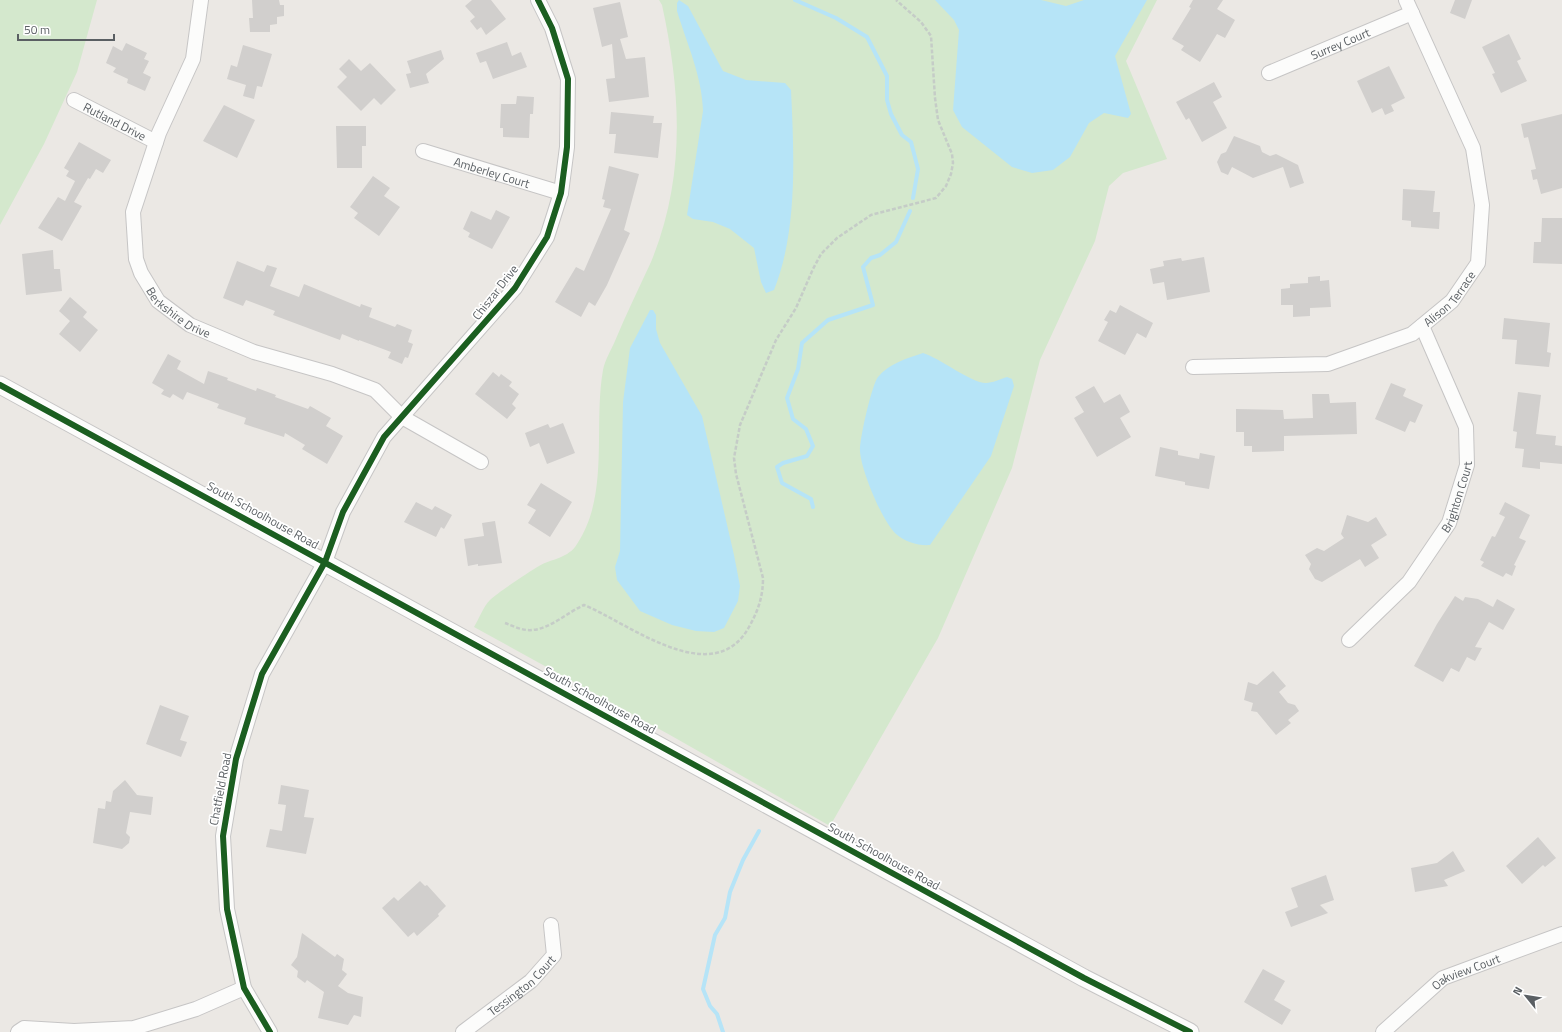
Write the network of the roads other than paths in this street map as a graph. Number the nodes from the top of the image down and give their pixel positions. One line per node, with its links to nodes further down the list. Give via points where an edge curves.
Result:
1 (201, 0): 7 (street, Berkshire Drive, via 193,59)
2 (538, 0): 9 (street, Chiszar Drive, via 552,28 568,79 567,147)
3 (1406, 0): 4 (street, Alison Terrace)
4 (1412, 13): 5 (street, Surrey Court); 10 (street, Alison Terrace, via 1473,148 1482,205 1478,263 1452,301)
5 (1269, 73)
6 (74, 100): 7 (street, Rutland Drive)
7 (156, 142): 13 (street, Berkshire Drive, via 132,212 136,260 158,301 190,325 254,352 332,374 375,390)
8 (422, 151): 9 (street, Amberley Court)
9 (561, 193): 13 (street, Chiszar Drive, via 547,237 514,288)
10 (1422, 326): 11 (street, Alison Terrace, via 1412,334 1328,364); 16 (street, Brighton Court, via 1466,427 1467,465 1449,522 1409,582)
11 (1193, 367)
12 (0, 385): 15 (street, South Schoolhouse Road)
13 (402, 417): 14 (street, Berkshire Drive); 15 (street, Chiszar Drive, via 384,437 343,512)
14 (481, 462)
15 (325, 562): 19 (street, Chatfield Road, via 262,674 236,758 223,836 227,909); 23 (street, South Schoolhouse Road, via 1078,975)
16 (1349, 640)
17 (551, 925): 22 (street, Tessington Court, via 554,955 531,981)
18 (1562, 934): 24 (street, Oakview Court, via 1442,978)
19 (244, 988): 20 (street, via 196,1009 134,1028 74,1031 24,1028); 21 (street, Chatfield Road)
20 (18, 1032)
21 (270, 1032)
22 (463, 1032)
23 (1190, 1032)
24 (1383, 1032)

